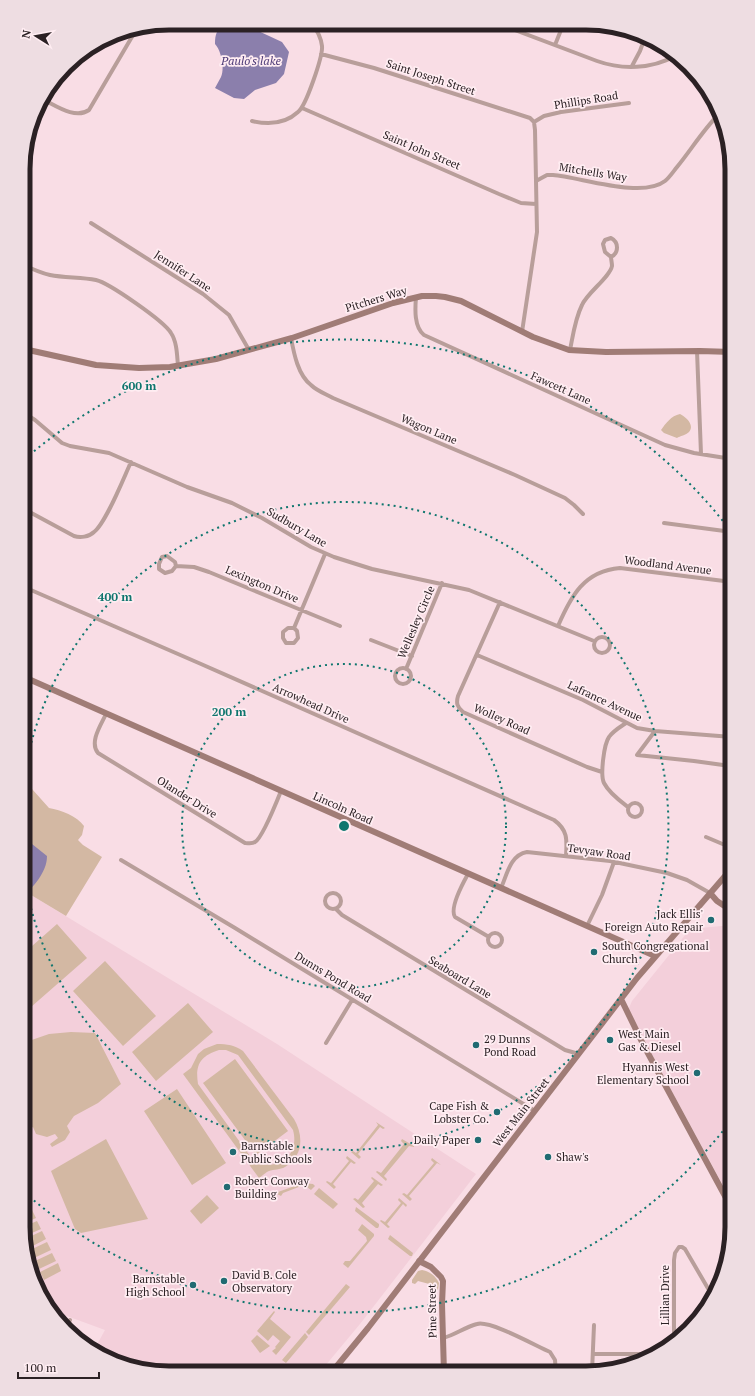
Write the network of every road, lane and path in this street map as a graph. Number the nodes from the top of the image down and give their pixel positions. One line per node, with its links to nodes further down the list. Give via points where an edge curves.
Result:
1 (316, 30): 7 (street, via 321,40)
2 (515, 30): 6 (street)
3 (561, 30): 6 (street)
4 (133, 35): 10 (street, via 92,106 83,113 73,113)
5 (643, 42): 9 (street)
6 (555, 45): 9 (street, via 605,64)
7 (321, 54): 12 (street); 15 (street, Saint Joseph Street, via 530,118)
8 (670, 58): 9 (street, via 658,63)
9 (632, 66)
10 (48, 102)
11 (629, 103): 15 (street, Phillips Road, via 561,112 544,116)
12 (302, 108): 14 (street, via 293,116 278,123 263,124); 17 (street, Saint John Street, via 515,200 525,204)
13 (716, 118): 16 (street, Mitchells Way, via 673,173 662,183 645,188 624,187 553,175)
14 (252, 121)
15 (534, 122): 16 (street)
16 (536, 181): 17 (street)
17 (536, 204): 22 (street, via 537,232)
18 (92, 223): 25 (street, Jennifer Lane, via 203,294 229,315)
19 (610, 256): 19 (street, via 605,252 603,244 611,238 617,247); 26 (street, via 612,265 609,271 581,306)
20 (30, 268): 29 (street, via 48,275 96,280 119,293 166,326 175,344)
21 (416, 297): 22 (main road, Pitchers Way, via 436,296 455,299); 23 (main road, Pitchers Way); 31 (street, Fawcett Lane, via 417,322 424,335 665,445)
22 (522, 332): 26 (main road, Pitchers Way)
23 (291, 338): 25 (main road, Pitchers Way); 35 (street, Wagon Lane, via 301,371 306,381 316,389 565,498)
24 (30, 350): 29 (main road, Pitchers Way, via 116,367)
25 (249, 350): 29 (main road, Pitchers Way)
26 (570, 350): 27 (main road, Pitchers Way)
27 (697, 351): 28 (main road, Pitchers Way); 31 (street)
28 (725, 352)
29 (178, 366)
30 (30, 417): 33 (street, Sudbury Lane, via 62,443 109,453)
31 (701, 454): 32 (street, Fawcett Lane)
32 (725, 457)
33 (131, 462): 34 (street, via 105,517 97,530 88,536 74,536); 38 (street, Sudbury Lane, via 186,487 248,510)
34 (30, 512)
35 (583, 514)
36 (664, 523): 37 (street)
37 (725, 531)
38 (325, 554): 41 (street, Sudbury Lane, via 372,569); 44 (street)
39 (176, 566): 39 (street, Lexington Drive, via 173,560 166,556 162,557 159,569 165,573 172,572); 44 (street, Lexington Drive, via 194,567 210,572)
40 (725, 581): 46 (street, Woodland Avenue, via 620,568 610,569 596,574 579,588)
41 (442, 583): 43 (street, Sudbury Lane); 51 (street, Wellesley Circle)
42 (30, 590): 64 (street, Arrowhead Drive, via 554,820 565,831)
43 (500, 602): 46 (street, Sudbury Lane); 50 (street, Wolley Road)
44 (302, 610): 45 (street, Lexington Drive); 47 (street)
45 (340, 626)
46 (558, 626): 49 (street, Sudbury Lane)
47 (294, 628): 47 (street, via 298,634 297,640 292,644 286,643 283,632 288,628)
48 (371, 640): 51 (street)
49 (594, 642): 49 (street, Sudbury Lane, via 600,637 607,638 610,644 608,651 603,654 597,652 593,647)
50 (477, 655): 55 (street, Lafrance Avenue, via 571,695); 59 (street, Wolley Road, via 458,696 459,709)
51 (412, 656): 52 (street, Wellesley Circle)
52 (406, 669): 52 (street, Wellesley Circle, via 410,673 410,679 406,683 398,683 395,672 400,668)
53 (30, 680): 54 (main road, Lincoln Road)
54 (106, 714): 60 (main road, Lincoln Road); 60 (street, Olander Drive, via 94,742 98,753 246,843 257,841)
55 (626, 723): 56 (street, Lafrance Avenue); 59 (street, via 609,737)
56 (655, 731): 57 (street, Lafrance Avenue); 58 (street, via 637,756)
57 (725, 736)
58 (725, 765)
59 (602, 772): 61 (street, via 602,780 606,787)
60 (281, 791): 67 (main road, Lincoln Road)
61 (628, 807)
62 (706, 837): 63 (street)
63 (725, 845)
64 (566, 856): 66 (street, Tevyaw Road); 69 (street, Tevyaw Road, via 526,852 520,854 510,866)
65 (121, 860): 77 (street, Dunns Pond Road)
66 (614, 862): 70 (street, Tevyaw Road, via 678,876); 73 (street)
67 (468, 874): 69 (main road, Lincoln Road); 74 (street, via 453,907 453,914)
68 (725, 876): 70 (main road, West Main Street)
69 (501, 888): 73 (main road, Lincoln Road)
70 (710, 894): 71 (main road); 75 (main road, West Main Street)
71 (725, 906)
72 (336, 909): 72 (street, Seaboard Lane, via 330,909 326,905 325,898 329,894 336,893 340,897 340,904); 79 (street, Seaboard Lane, via 565,1050)
73 (587, 926): 75 (main road, Lincoln Road)
74 (489, 937)
75 (655, 956): 76 (main road, West Main Street)
76 (621, 999): 79 (main road, West Main Street); 81 (main road)
77 (352, 1000): 78 (street); 80 (street, Dunns Pond Road)
78 (326, 1043)
79 (579, 1054): 80 (main road, West Main Street)
80 (535, 1111): 82 (main road, West Main Street)
81 (725, 1196)
82 (420, 1261): 88 (main road, Pine Street, via 431,1267 443,1281); 91 (main road, West Main Street)
83 (709, 1291): 87 (street, Lillian Drive, via 685,1250 679,1247 674,1260)
84 (70, 1320): 85 (street)
85 (68, 1323)
86 (594, 1325): 89 (street)
87 (674, 1334)
88 (443, 1338): 92 (main road, Pine Street); 93 (street, via 478,1324 490,1324 550,1352)
89 (593, 1354): 90 (street); 94 (street)
90 (642, 1354)
91 (337, 1366)
92 (444, 1366)
93 (555, 1366)
94 (592, 1366)

